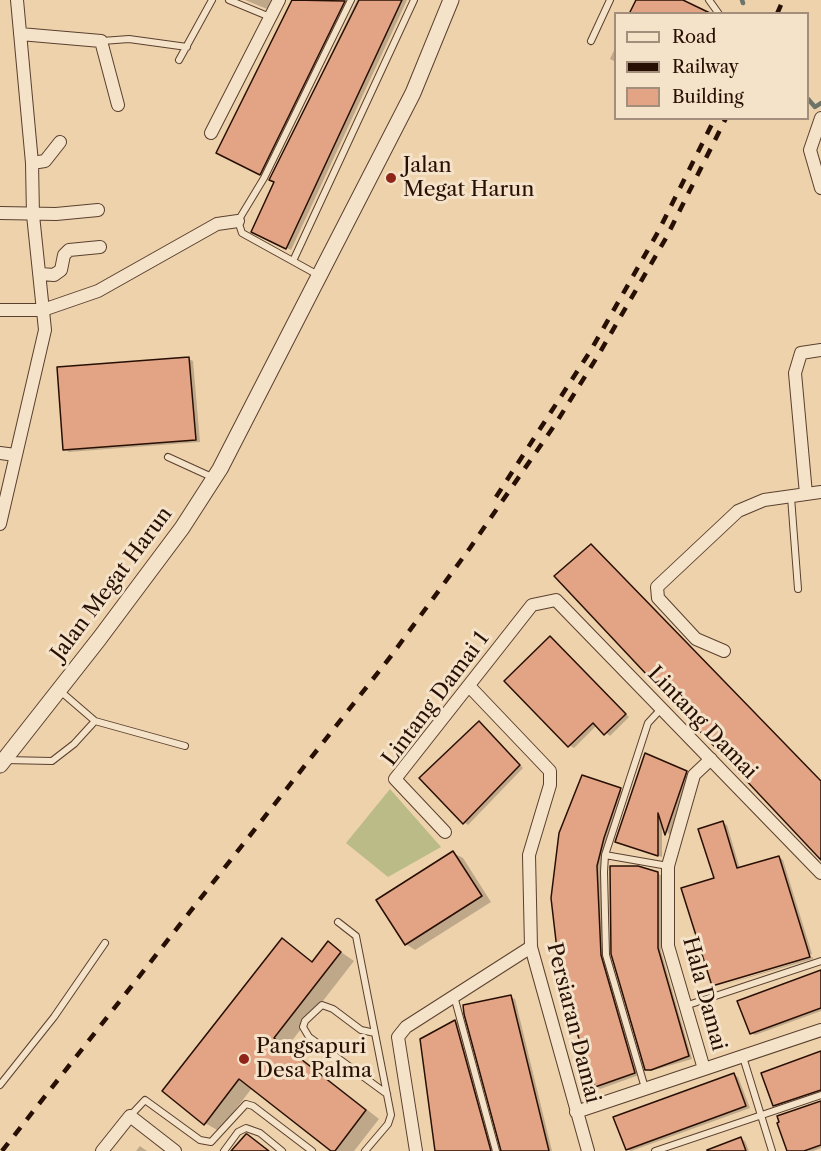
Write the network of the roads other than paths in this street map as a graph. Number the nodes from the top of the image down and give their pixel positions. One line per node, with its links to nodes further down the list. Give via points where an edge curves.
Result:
1 (16, 0): 10 (street)
2 (212, 0): 13 (lane)
3 (229, 0): 9 (lane)
4 (279, 0): 9 (street)
5 (351, 0): 24 (lane, via 264,178)
6 (414, 0): 26 (lane)
7 (451, 0): 28 (street, Jalan Megat Harun, via 413,93)
8 (610, 0): 12 (lane)
9 (270, 17): 17 (street)
10 (20, 34): 11 (street); 19 (street)
11 (101, 41): 13 (lane, via 129,39); 15 (street)
12 (591, 41)
13 (188, 47): 14 (lane)
14 (178, 60)
15 (118, 105)
16 (821, 118): 20 (street, via 810,150)
17 (211, 133)
18 (60, 142): 19 (street, via 45,161)
19 (32, 163): 23 (street)
20 (820, 187)
21 (98, 210): 23 (street)
22 (0, 213): 23 (street)
23 (33, 214): 27 (street)
24 (238, 221): 26 (lane, via 242,233); 30 (street, via 217,224 98,291)
25 (100, 247): 27 (street, via 69,250 54,275)
26 (293, 261): 28 (lane)
27 (40, 274): 30 (street)
28 (321, 277): 35 (street, Jalan Megat Harun)
29 (0, 310): 30 (street)
30 (43, 310): 33 (street, via 45,330)
31 (821, 351): 37 (street, via 801,353 795,373)
32 (0, 453): 33 (street)
33 (15, 455): 39 (street)
34 (168, 457): 35 (lane)
35 (214, 478): 44 (street, Jalan Megat Harun, via 182,528)
36 (821, 492): 37 (street)
37 (806, 494): 38 (street)
38 (791, 497): 40 (lane); 42 (street, via 764,500 738,511 657,587 658,598 696,639)
39 (0, 524)
40 (798, 589)
41 (556, 600): 43 (street, Lintang Damai 1, via 532,605); 45 (street, Lintang Damai)
42 (724, 651)
43 (470, 686): 50 (street, Lintang Damai 1, via 395,779); 56 (street, Persiaran Damai, via 550,771 550,785 529,855)
44 (59, 690): 46 (lane); 49 (street, Jalan Megat Harun)
45 (661, 709): 48 (street, Lintang Damai); 51 (lane, via 648,723)
46 (94, 721): 47 (lane); 49 (lane, via 75,744 52,760)
47 (185, 746)
48 (711, 759): 52 (street, Hala Damai, via 694,775); 53 (street, Lintang Damai)
49 (2, 763)
50 (445, 832)
51 (605, 855): 52 (lane); 65 (lane, via 606,955)
52 (668, 866): 59 (street, Hala Damai, via 668,946)
53 (821, 873)
54 (338, 922): 61 (lane, via 356,936)
55 (105, 943): 64 (lane)
56 (531, 946): 58 (street); 68 (street, Persiaran Damai)
57 (821, 961): 59 (lane)
58 (454, 995): 77 (street, via 406,1027 398,1037); 78 (lane)
59 (683, 1006): 63 (street, Hala Damai)
60 (821, 1030): 62 (street)
61 (375, 1033): 66 (lane); 66 (lane, via 361,1030 322,1005 303,1027 309,1037)
62 (743, 1056): 63 (street); 69 (lane)
63 (704, 1069): 65 (street)
64 (0, 1085)
65 (645, 1088): 68 (street)
66 (388, 1094): 76 (lane, via 390,1120)
67 (821, 1095): 69 (lane)
68 (576, 1112): 79 (street, Persiaran Damai)
69 (761, 1115): 80 (lane); 81 (lane)
70 (130, 1116): 71 (street); 72 (street); 75 (lane, via 145,1100 200,1140 211,1142 246,1104)
71 (102, 1151)
72 (175, 1151)
73 (224, 1151): 74 (lane, via 238,1132 246,1128 260,1133)
74 (282, 1151)
75 (312, 1151)
76 (365, 1151)
77 (416, 1151)
78 (496, 1151)
79 (588, 1151)
80 (656, 1151)
81 (772, 1151)

